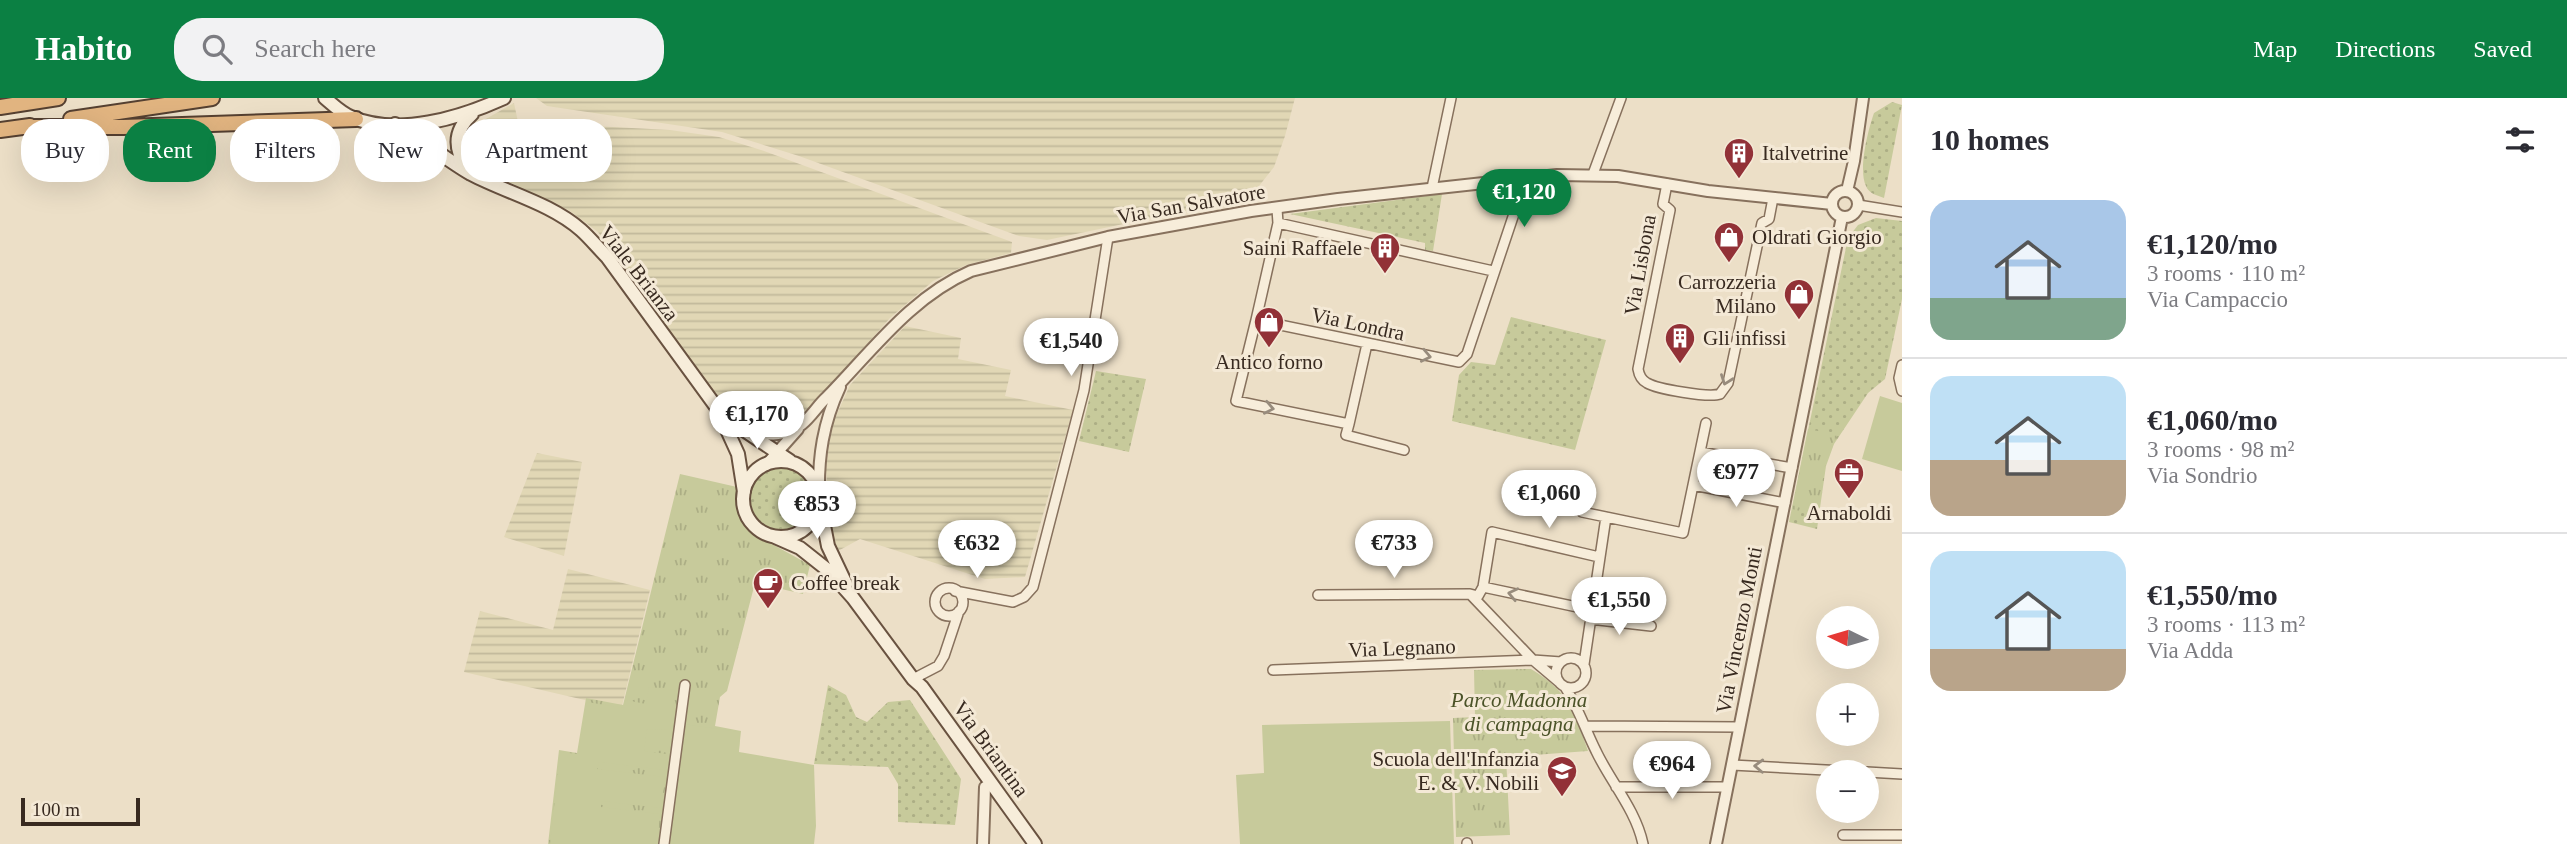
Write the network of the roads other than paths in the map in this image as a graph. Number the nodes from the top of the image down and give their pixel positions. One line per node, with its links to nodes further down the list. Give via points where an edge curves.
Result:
1 (41, 98): 9 (highway)
2 (58, 98): 9 (highway)
3 (212, 98): 12 (highway)
4 (325, 98): 14 (main road)
5 (504, 98): 11 (main road)
6 (1451, 98): 26 (street)
7 (1621, 98): 22 (street)
8 (1863, 98): 27 (street)
9 (22, 104): 10 (highway)
10 (0, 107)
11 (477, 110): 15 (main road); 16 (main road)
12 (74, 119)
13 (354, 119): 18 (highway)
14 (356, 119)
15 (446, 119)
16 (468, 119)
17 (21, 127): 20 (highway)
18 (109, 127)
19 (461, 127): 21 (main road, via 457,137)
20 (0, 130)
21 (461, 160)
22 (1592, 174): 23 (street, Via San Salvatore); 25 (street, Via San Salvatore)
23 (1526, 178): 26 (street, Via San Salvatore); 36 (street)
24 (490, 182): 42 (main road, Viale Brianza, via 580,229 607,257)
25 (1667, 184): 28 (street, Via San Salvatore); 28 (street, Via Lisbona, one-way to 25, via 1769,219 1762,223 1725,389 1706,396 1647,384 1639,376 1670,211 1662,204)
26 (1432, 188): 31 (street, Via San Salvatore)
27 (1847, 191): 29 (street, via 1836,194); 30 (street, via 1854,194)
28 (1773, 198): 29 (street, Via San Salvatore)
29 (1832, 204): 33 (street)
30 (1858, 205): 32 (street); 33 (street, via 1851,216)
31 (1277, 209): 34 (street); 35 (street, Via San Salvatore)
32 (1902, 212)
33 (1842, 217): 52 (street, Via Vincenzo Monti)
34 (1278, 223): 36 (street); 37 (street)
35 (1108, 237): 40 (street, Via San Salvatore, via 950,280 918,302); 66 (street, via 1084,390 1033,587 1013,602)
36 (1493, 271): 38 (street, Via Londra, one-way to 36, via 1459,362 1467,354)
37 (1256, 320): 38 (street, Via Londra); 45 (street, one-way to 45, via 1236,401)
38 (1367, 344): 45 (street)
39 (1902, 365): 41 (street)
40 (842, 383): 44 (street, Via San Salvatore); 55 (street, Via San Salvatore, via 824,427)
41 (1902, 391)
42 (717, 408): 46 (main road); 54 (main road, via 738,454)
43 (1706, 423): 49 (street)
44 (802, 424): 46 (street, Via San Salvatore, via 777,435); 48 (street, Via San Salvatore)
45 (1349, 424): 47 (street, via 1346,435)
46 (748, 433): 48 (main road)
47 (1404, 450)
48 (776, 452): 50 (street, Via San Salvatore); 51 (main road)
49 (1700, 452): 52 (street); 53 (street)
50 (766, 465): 51 (main road); 54 (main road, via 752,476)
51 (797, 465): 55 (main road, via 808,472)
52 (1792, 468): 56 (street, Via Vincenzo Monti)
53 (1693, 485): 56 (street); 58 (street, via 1683,533)
54 (744, 492): 59 (main road, via 751,523)
55 (819, 497): 59 (main road, via 816,515 808,526 788,537); 65 (main road, Via Briantina, via 828,546)
56 (1785, 502): 82 (street, Via Vincenzo Monti)
57 (1582, 512): 58 (street)
58 (1606, 517): 60 (street)
59 (775, 537): 65 (main road, Via Briantina, via 815,558)
60 (1599, 557): 61 (street, via 1492,532); 69 (street)
61 (1483, 587): 63 (street, via 1480,595); 69 (street, one-way to 61)
62 (956, 591): 66 (street); 67 (street); 68 (street, via 946,589 936,596 935,605)
63 (1470, 594): 64 (street); 72 (street)
64 (1318, 595)
65 (853, 598): 76 (main road, Via Briantina)
66 (990, 599): 67 (street)
67 (960, 609): 68 (street, via 951,616); 71 (street)
68 (943, 615): 71 (street)
69 (1591, 615): 70 (street); 74 (street)
70 (1651, 626)
71 (950, 637): 76 (street, via 938,666)
72 (1533, 660): 73 (street, Via Legnano); 75 (street, Via Legnano); 78 (street)
73 (1561, 662): 74 (street, via 1570,658); 78 (street, via 1556,672)
74 (1584, 664): 77 (street)
75 (1273, 670)
76 (913, 679): 87 (main road, Via Briantina, via 915,690); 95 (main road, Via Briantina)
77 (1583, 682): 78 (street, via 1575,688); 80 (street)
78 (1562, 684): 80 (street)
79 (685, 685): 92 (street)
80 (1577, 706): 81 (street)
81 (1586, 726): 82 (street); 88 (street)
82 (1739, 727): 83 (street, Via Vincenzo Monti)
83 (1732, 765): 84 (street, one-way to 83); 89 (street, Via Vincenzo Monti)
84 (1816, 769)
85 (1879, 773): 86 (street)
86 (1902, 774)
87 (985, 787): 93 (street); 94 (main road, Via Briantina)
88 (1616, 787): 89 (street); 96 (street)
89 (1727, 787): 97 (street, Via Vincenzo Monti)
90 (1843, 835): 91 (street)
91 (1902, 835)
92 (664, 844)
93 (983, 844)
94 (1025, 844)
95 (1034, 844)
96 (1643, 844)
97 (1716, 844)

